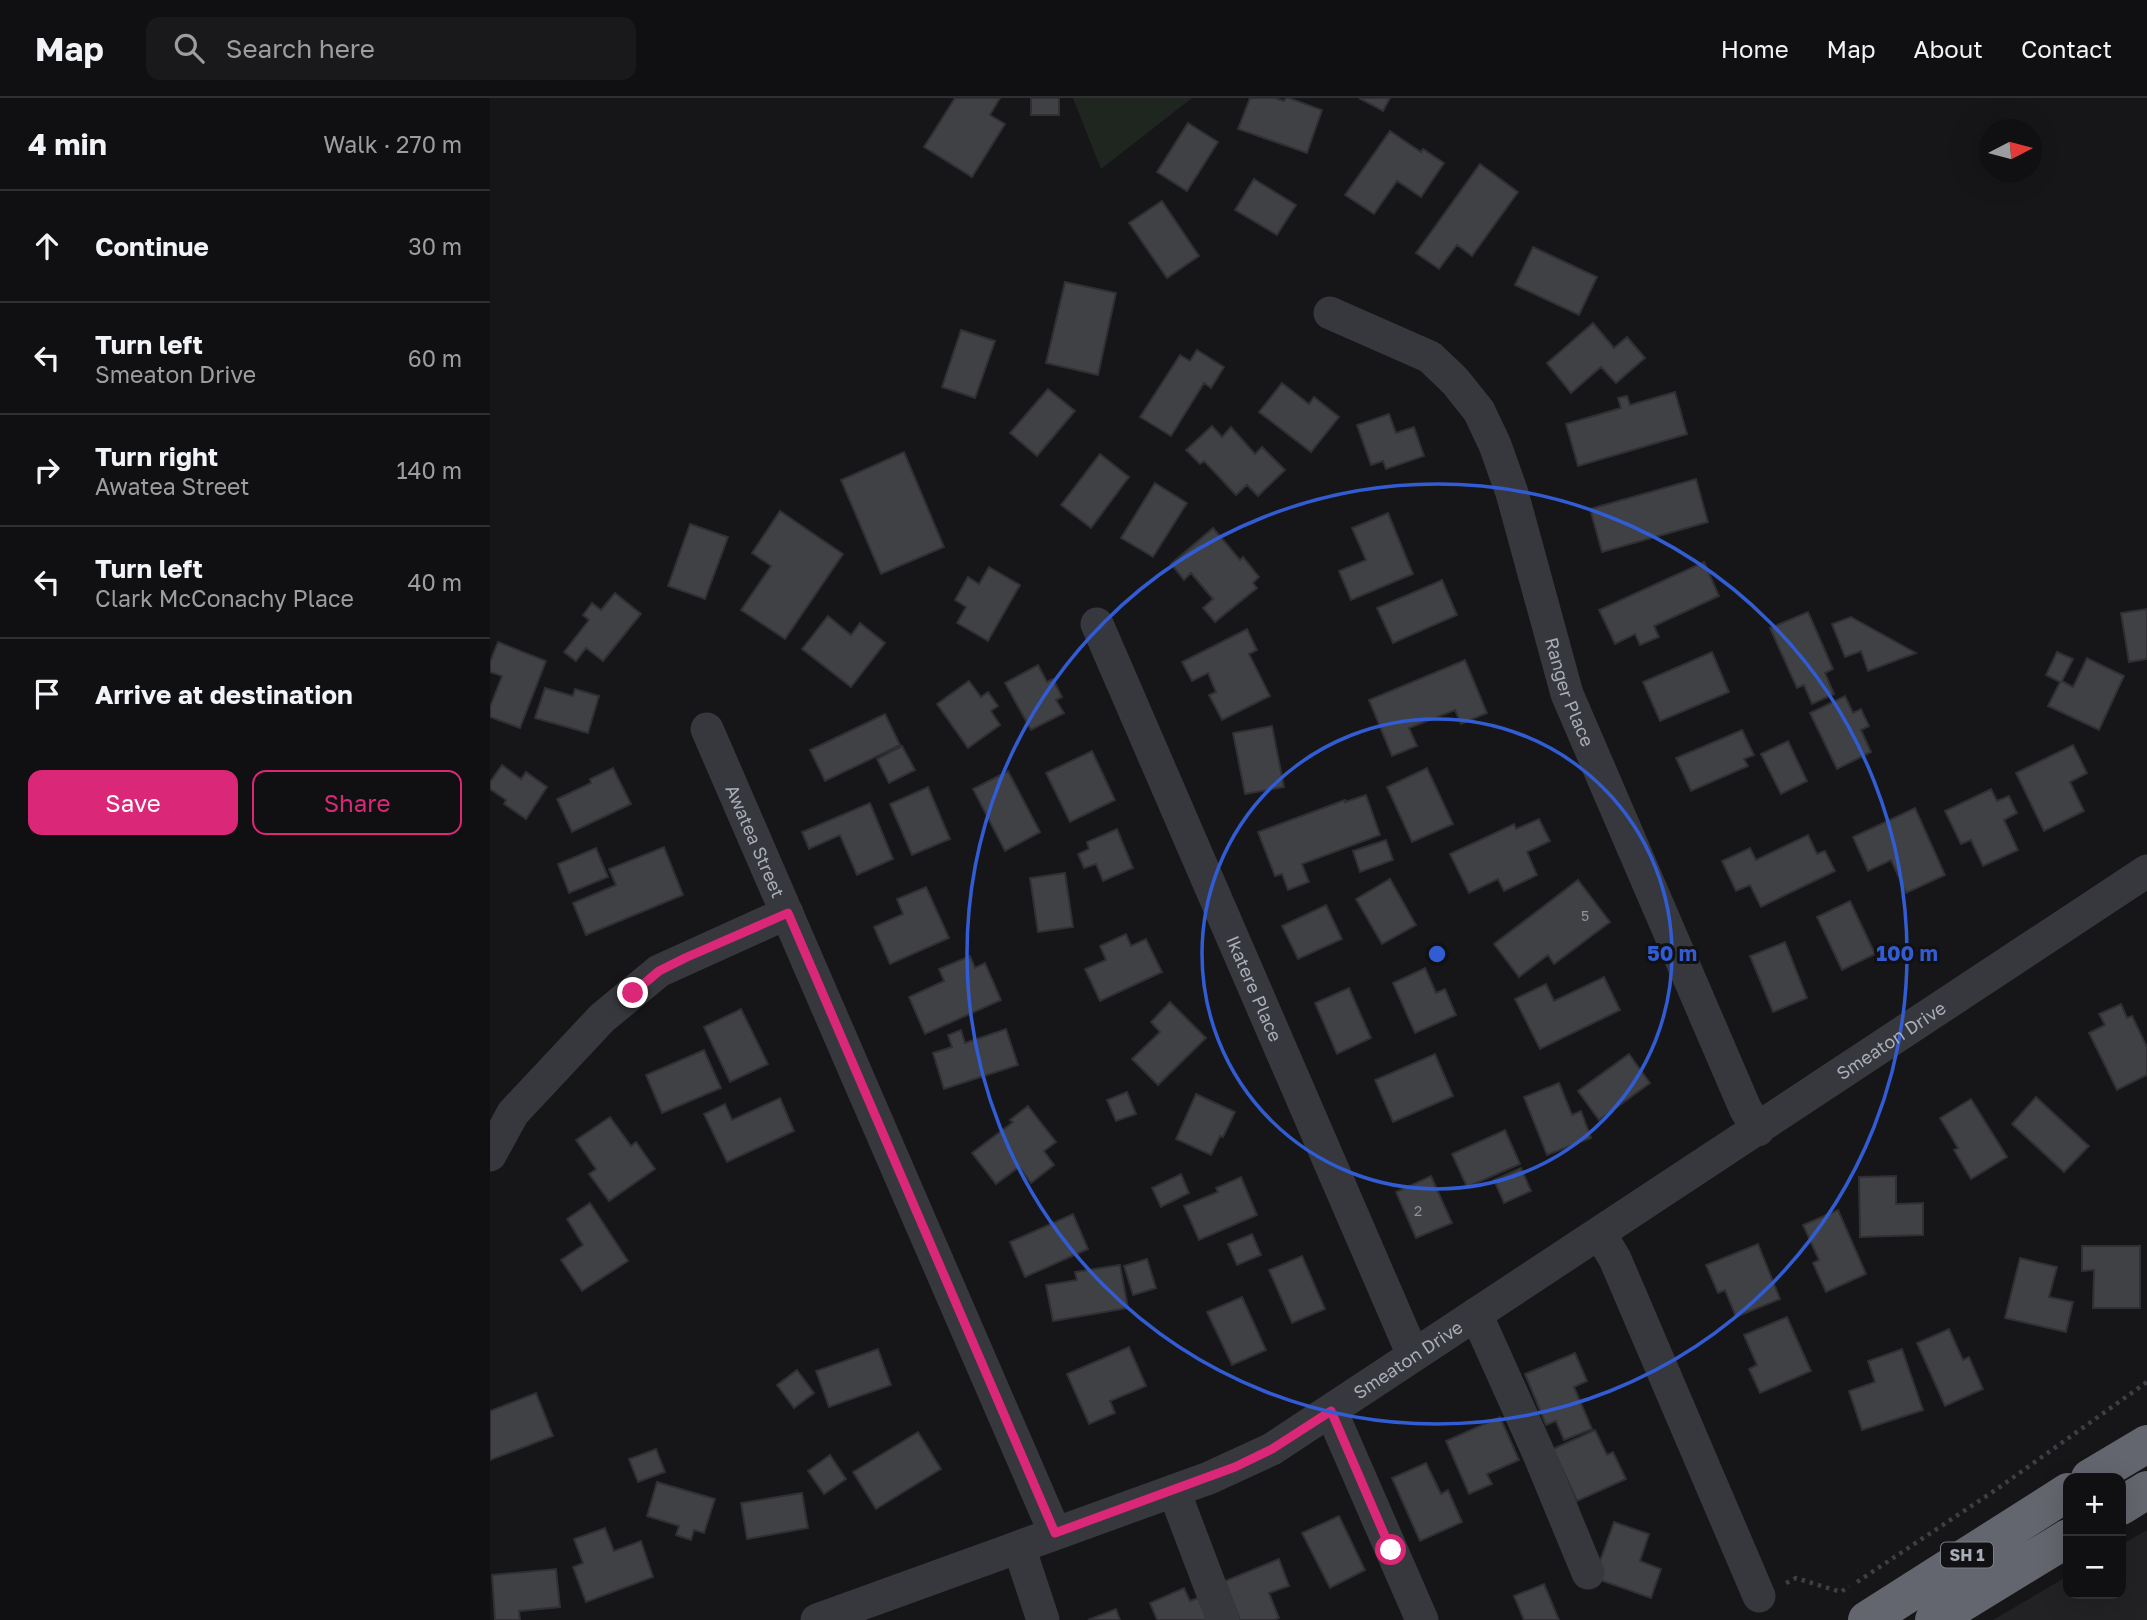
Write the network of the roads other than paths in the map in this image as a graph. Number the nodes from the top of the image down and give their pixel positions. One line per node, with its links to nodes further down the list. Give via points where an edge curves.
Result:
1 (1330, 313): 6 (street, Ranger Place, via 1430,357 1479,411 1511,493 1567,694)
2 (1097, 624): 10 (street, Ikatere Place)
3 (707, 729): 5 (street, Awatea Street)
4 (2147, 871): 6 (street, Smeaton Drive)
5 (788, 913): 7 (street, via 659,971 602,1018 513,1113); 18 (street, Awatea Street)
6 (1758, 1130): 8 (street, Smeaton Drive)
7 (490, 1155)
8 (1600, 1234): 9 (street, Smeaton Drive); 22 (street, via 1615,1259)
9 (1476, 1314): 10 (street, Smeaton Drive); 21 (street)
10 (1413, 1355): 11 (street, Smeaton Drive)
11 (1331, 1411): 15 (street, Smeaton Drive, via 1272,1449); 27 (street)
12 (2147, 1444): 13 (highway)
13 (2098, 1473)
14 (2147, 1490): 17 (highway)
15 (1174, 1491): 18 (street, Smeaton Drive); 26 (street)
16 (2063, 1495): 28 (highway, SH 1)
17 (2126, 1503)
18 (1055, 1533): 20 (street, Smeaton Drive)
19 (2063, 1541): 29 (highway, SH 1)
20 (1019, 1547): 23 (street, Smeaton Drive); 25 (street)
21 (1588, 1573)
22 (1759, 1596)
23 (859, 1613): 24 (street, Smeaton Drive)
24 (817, 1620)
25 (1044, 1620)
26 (1223, 1620)
27 (1422, 1620)
28 (1867, 1620)
29 (1934, 1620)

